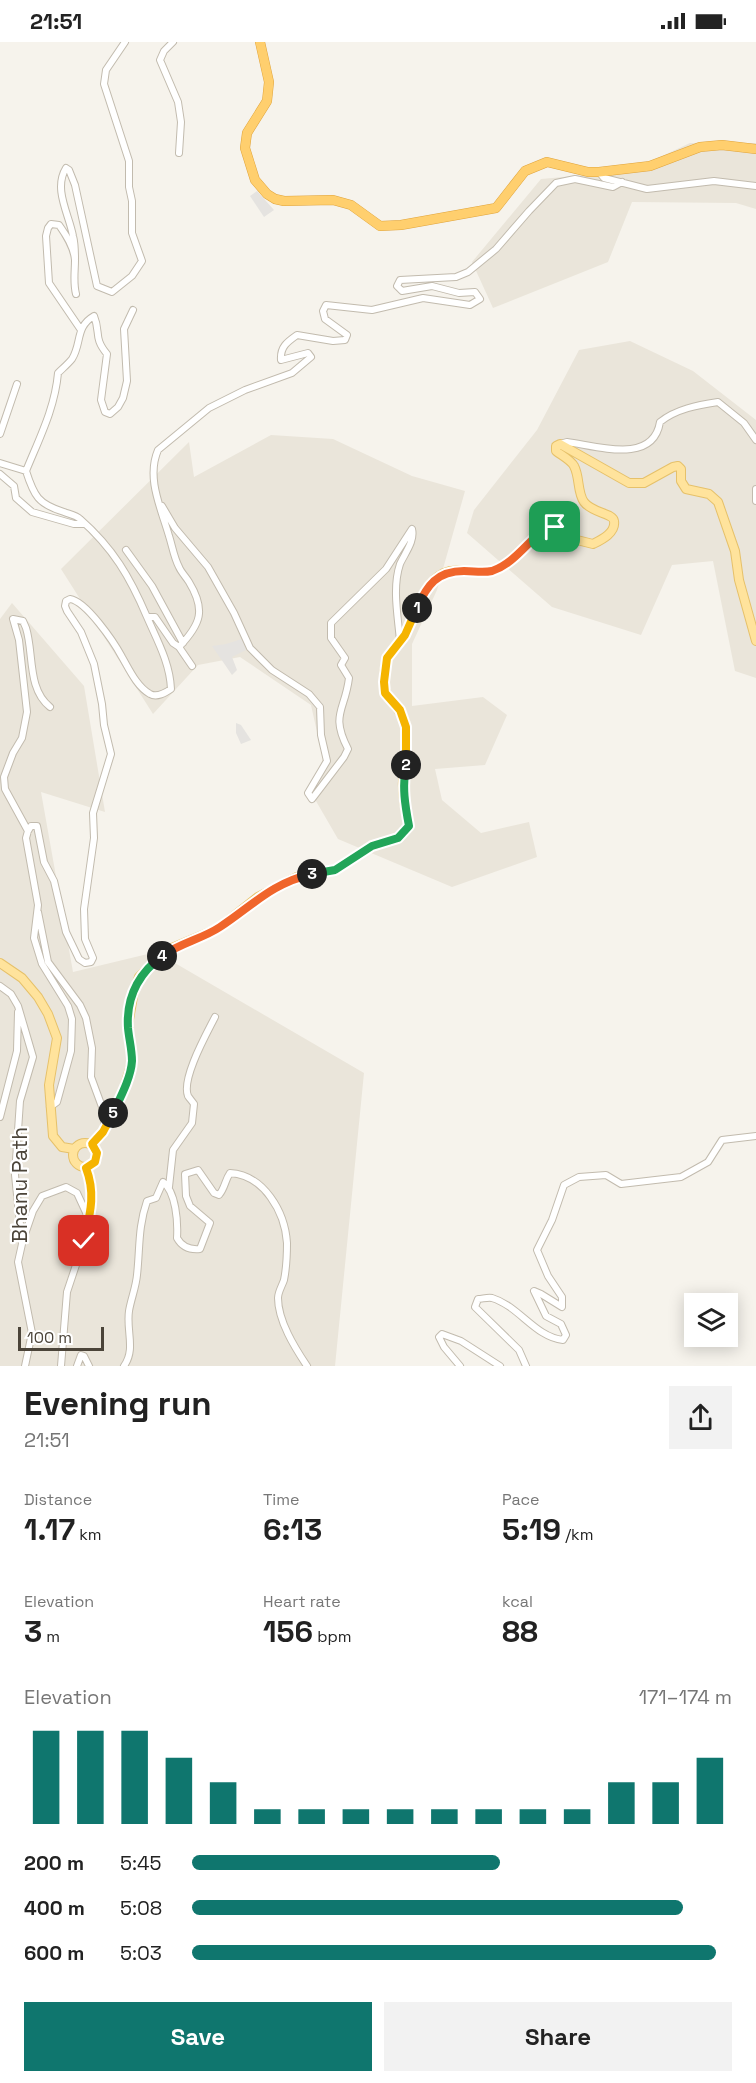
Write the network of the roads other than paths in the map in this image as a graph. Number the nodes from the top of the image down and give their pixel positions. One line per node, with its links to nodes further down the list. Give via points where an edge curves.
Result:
1 (125, 42): 9 (street, via 106,70 104,84 129,161 132,233 142,261 132,276 112,292 98,286 75,185 66,168 61,178 63,200 73,234)
2 (173, 42): 5 (street, via 160,60 178,102)
3 (260, 42): 6 (highway, via 268,82 267,101 247,133 245,148 255,180 275,199 333,200 351,205 380,226 401,225 496,208 525,171 547,162)
4 (756, 149): 6 (highway, via 700,147 650,166)
5 (179, 153)
6 (599, 172): 7 (street, via 604,178)
7 (622, 182): 8 (street, via 647,189 714,181); 21 (street, via 613,187 575,179 556,183 496,249 468,272 456,277 399,280 397,286 402,291 432,286 459,293 475,292 480,299 470,305 423,298 372,310 326,305 325,319 347,335 345,340 297,335 286,342 280,360 308,353 311,357 292,373 209,408 158,450)
8 (756, 186)
9 (75, 259): 10 (street); 12 (street, via 59,225 51,224 46,236 49,283)
10 (76, 294)
11 (133, 310): 12 (street, via 124,329 127,381 123,398 110,414 105,412 101,400 107,354 97,340 94,316)
12 (81, 330): 18 (street, via 72,358 58,373 45,428)
13 (17, 384): 14 (street)
14 (0, 434)
15 (756, 440): 16 (street, via 744,423 718,402 666,417 653,441 644,447 629,450)
16 (560, 444): 26 (main road, via 556,451 573,464 585,504 614,519 608,536 593,544 547,527 494,570 445,572 424,591); 27 (main road, via 629,483 644,483 678,466 686,489 709,494 718,502 735,551)
17 (0, 463): 18 (street)
18 (26, 471): 23 (street, via 34,495 48,507 78,517)
19 (0, 474): 23 (street, via 14,486 16,498 32,512)
20 (756, 489): 22 (street)
21 (155, 495): 26 (street, via 175,528 208,567 250,648 320,707 327,761 308,793 312,799 348,749 338,721 349,678 341,665 345,658 331,638 331,623 386,569 412,529 395,585); 28 (street, via 178,566 199,602 200,620)
22 (756, 501)
23 (84, 524): 25 (street, via 100,537 124,569)
24 (126, 550): 28 (street, via 152,586)
25 (147, 617): 28 (street, via 155,617 173,643); 31 (street, via 170,672 171,689 162,695 150,694 138,683 116,646 75,600 66,601 65,606 94,664 111,754 93,813 94,838 84,909 91,962 79,958 66,932 37,826)
26 (400, 641): 41 (main road, via 387,658 384,682 385,693 400,710 406,727 403,796 409,826 398,838 372,846 335,870 297,878 258,897 219,928 174,947 139,976 128,1019 132,1062 123,1092)
27 (756, 641)
28 (181, 645): 29 (street)
29 (192, 666)
30 (50, 707): 31 (street, via 36,682 26,627 22,621 13,619 27,712 22,738 4,777 5,789)
31 (28, 831): 32 (street)
32 (38, 905): 35 (street, via 48,962); 38 (street, via 34,939 42,963)
33 (0, 963): 39 (main road, via 22,978 38,997 57,1038 49,1085)
34 (0, 986): 36 (street)
35 (80, 1005): 38 (street); 41 (street, via 92,1048 91,1077 105,1114)
36 (18, 1006): 40 (street, via 17,1051); 48 (street, Bhanu Path, via 33,1058 20,1101 15,1175)
37 (215, 1017): 46 (street, via 187,1085 194,1104 192,1123 173,1150)
38 (72, 1019): 39 (street, via 71,1051 57,1102)
39 (50, 1107): 44 (main road, via 53,1136 62,1147)
40 (0, 1117)
41 (103, 1132): 43 (main road)
42 (756, 1136): 57 (street, via 722,1140 708,1162 681,1177 621,1184 606,1175 579,1176 564,1185 537,1250 562,1297 562,1307 534,1291 546,1316 561,1324 566,1335 563,1340 551,1339 491,1297 478,1299 475,1307 519,1350)
43 (92, 1144): 44 (main road, via 81,1143); 45 (main road, via 97,1158)
44 (74, 1149): 45 (main road, via 75,1162)
45 (86, 1168): 47 (street, via 92,1184)
46 (169, 1187): 53 (street, via 163,1182 156,1198 147,1201 140,1222 137,1277 128,1331 132,1348); 54 (street, via 177,1238 180,1244 192,1249 202,1247 210,1223 190,1206 185,1174 198,1170 219,1195 230,1173 239,1173 265,1190 276,1206 286,1243 284,1280 278,1296 280,1311)
47 (89, 1220): 48 (street, via 77,1193 66,1187 42,1196); 50 (street, via 67,1292)
48 (22, 1244): 49 (street, Bhanu Path, via 18,1262 32,1333)
49 (25, 1366)
50 (61, 1366)
51 (77, 1366): 52 (street, via 81,1355)
52 (90, 1366)
53 (124, 1366)
54 (307, 1366)
55 (460, 1366): 56 (street, via 444,1347 439,1337 442,1334 461,1341)
56 (500, 1366)
57 (526, 1366)

